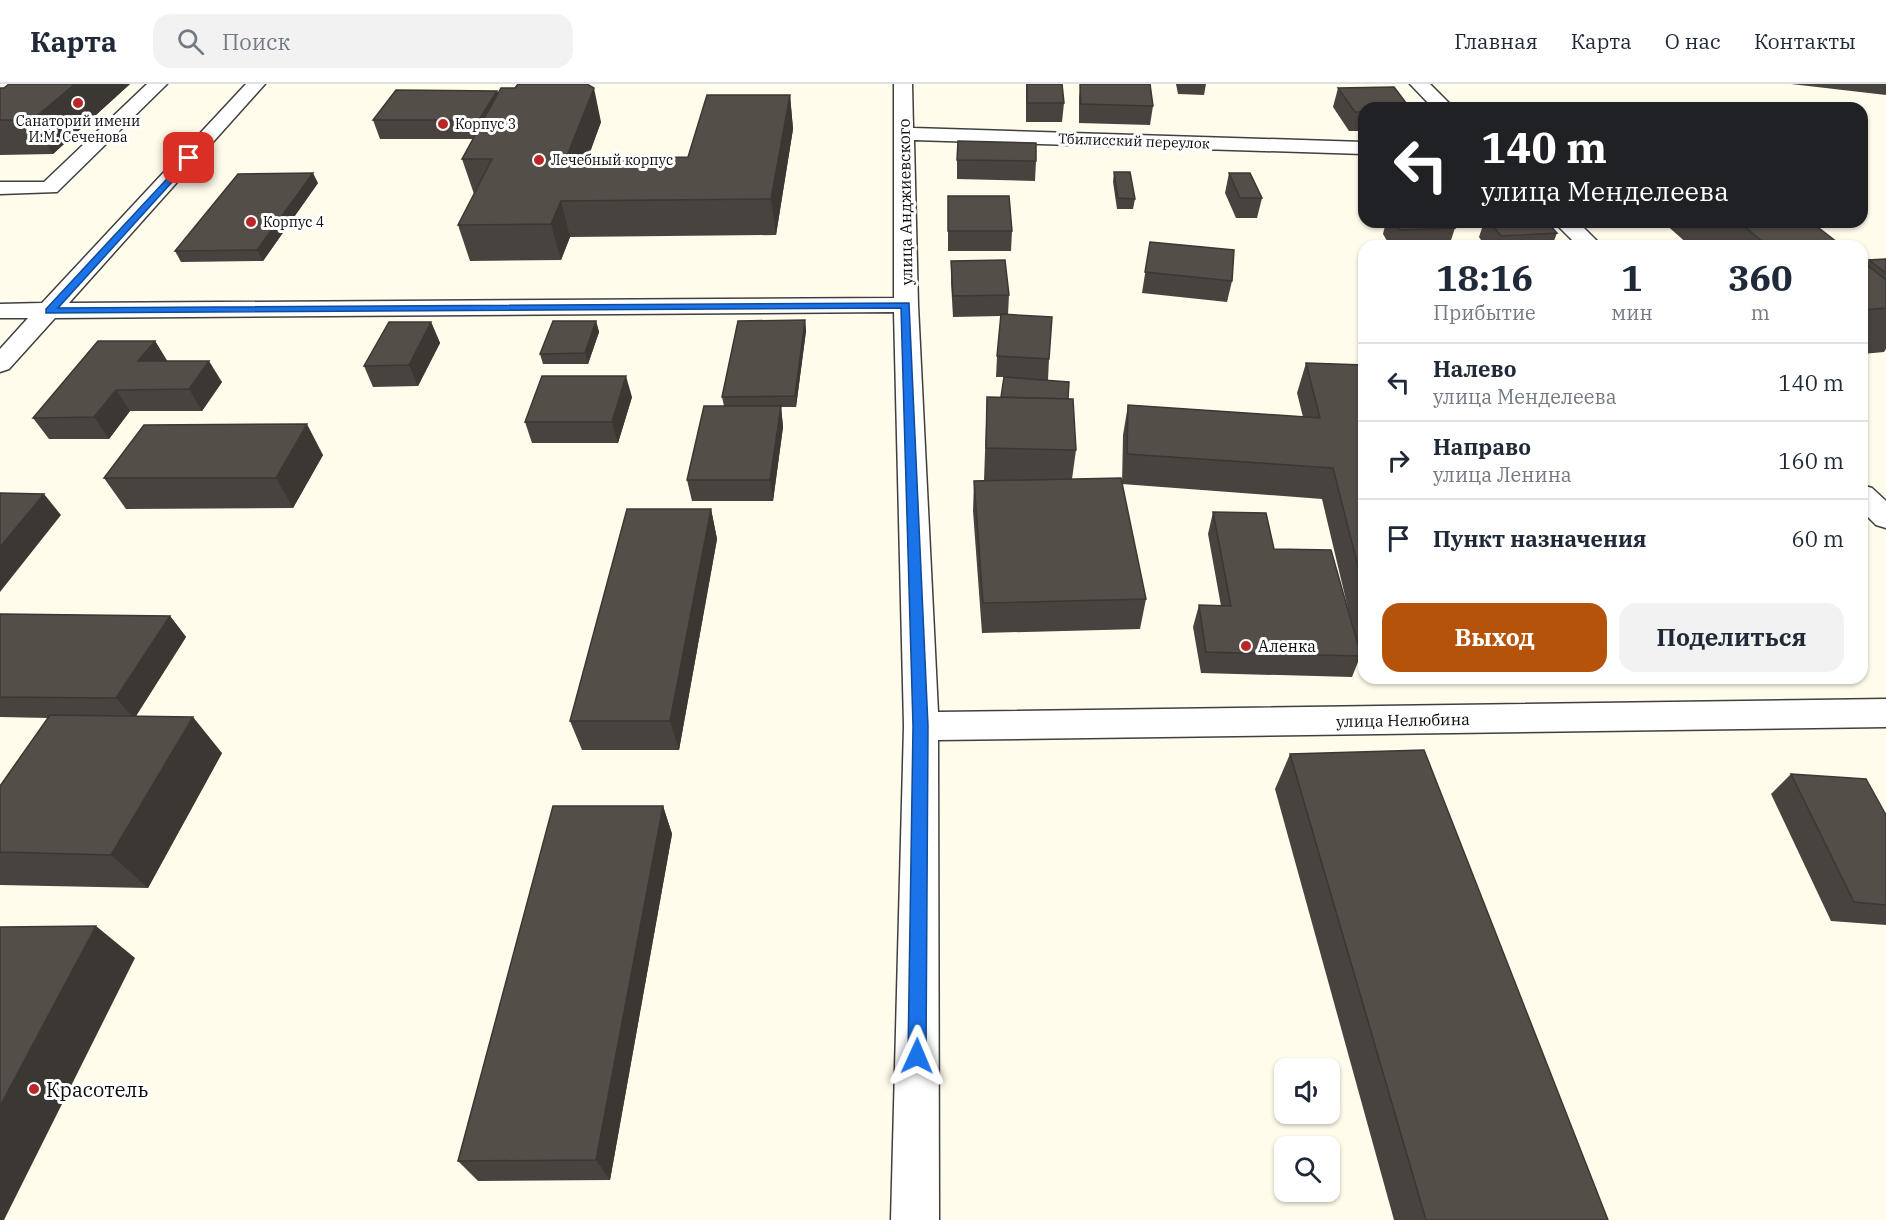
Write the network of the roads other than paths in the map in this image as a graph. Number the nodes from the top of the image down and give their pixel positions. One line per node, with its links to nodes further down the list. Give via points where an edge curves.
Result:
1 (158, 84): 8 (street, via 50,188)
2 (256, 84): 13 (street)
3 (903, 84): 6 (street, улица Анджиевского)
4 (1419, 84): 5 (street)
5 (1438, 102)
6 (904, 134): 7 (street, Тбилисский переулок); 11 (street, улица Анджиевского)
7 (1358, 148)
8 (0, 188)
9 (1572, 228): 10 (street)
10 (1584, 240)
11 (906, 305): 13 (street); 18 (street, улица Анджиевского)
12 (0, 311): 13 (street)
13 (50, 311): 14 (street)
14 (0, 364)
15 (1868, 501): 16 (street)
16 (1886, 518)
17 (1886, 713): 18 (street, улица Нелюбина)
18 (921, 726): 19 (street, улица Анджиевского)
19 (915, 1220)

